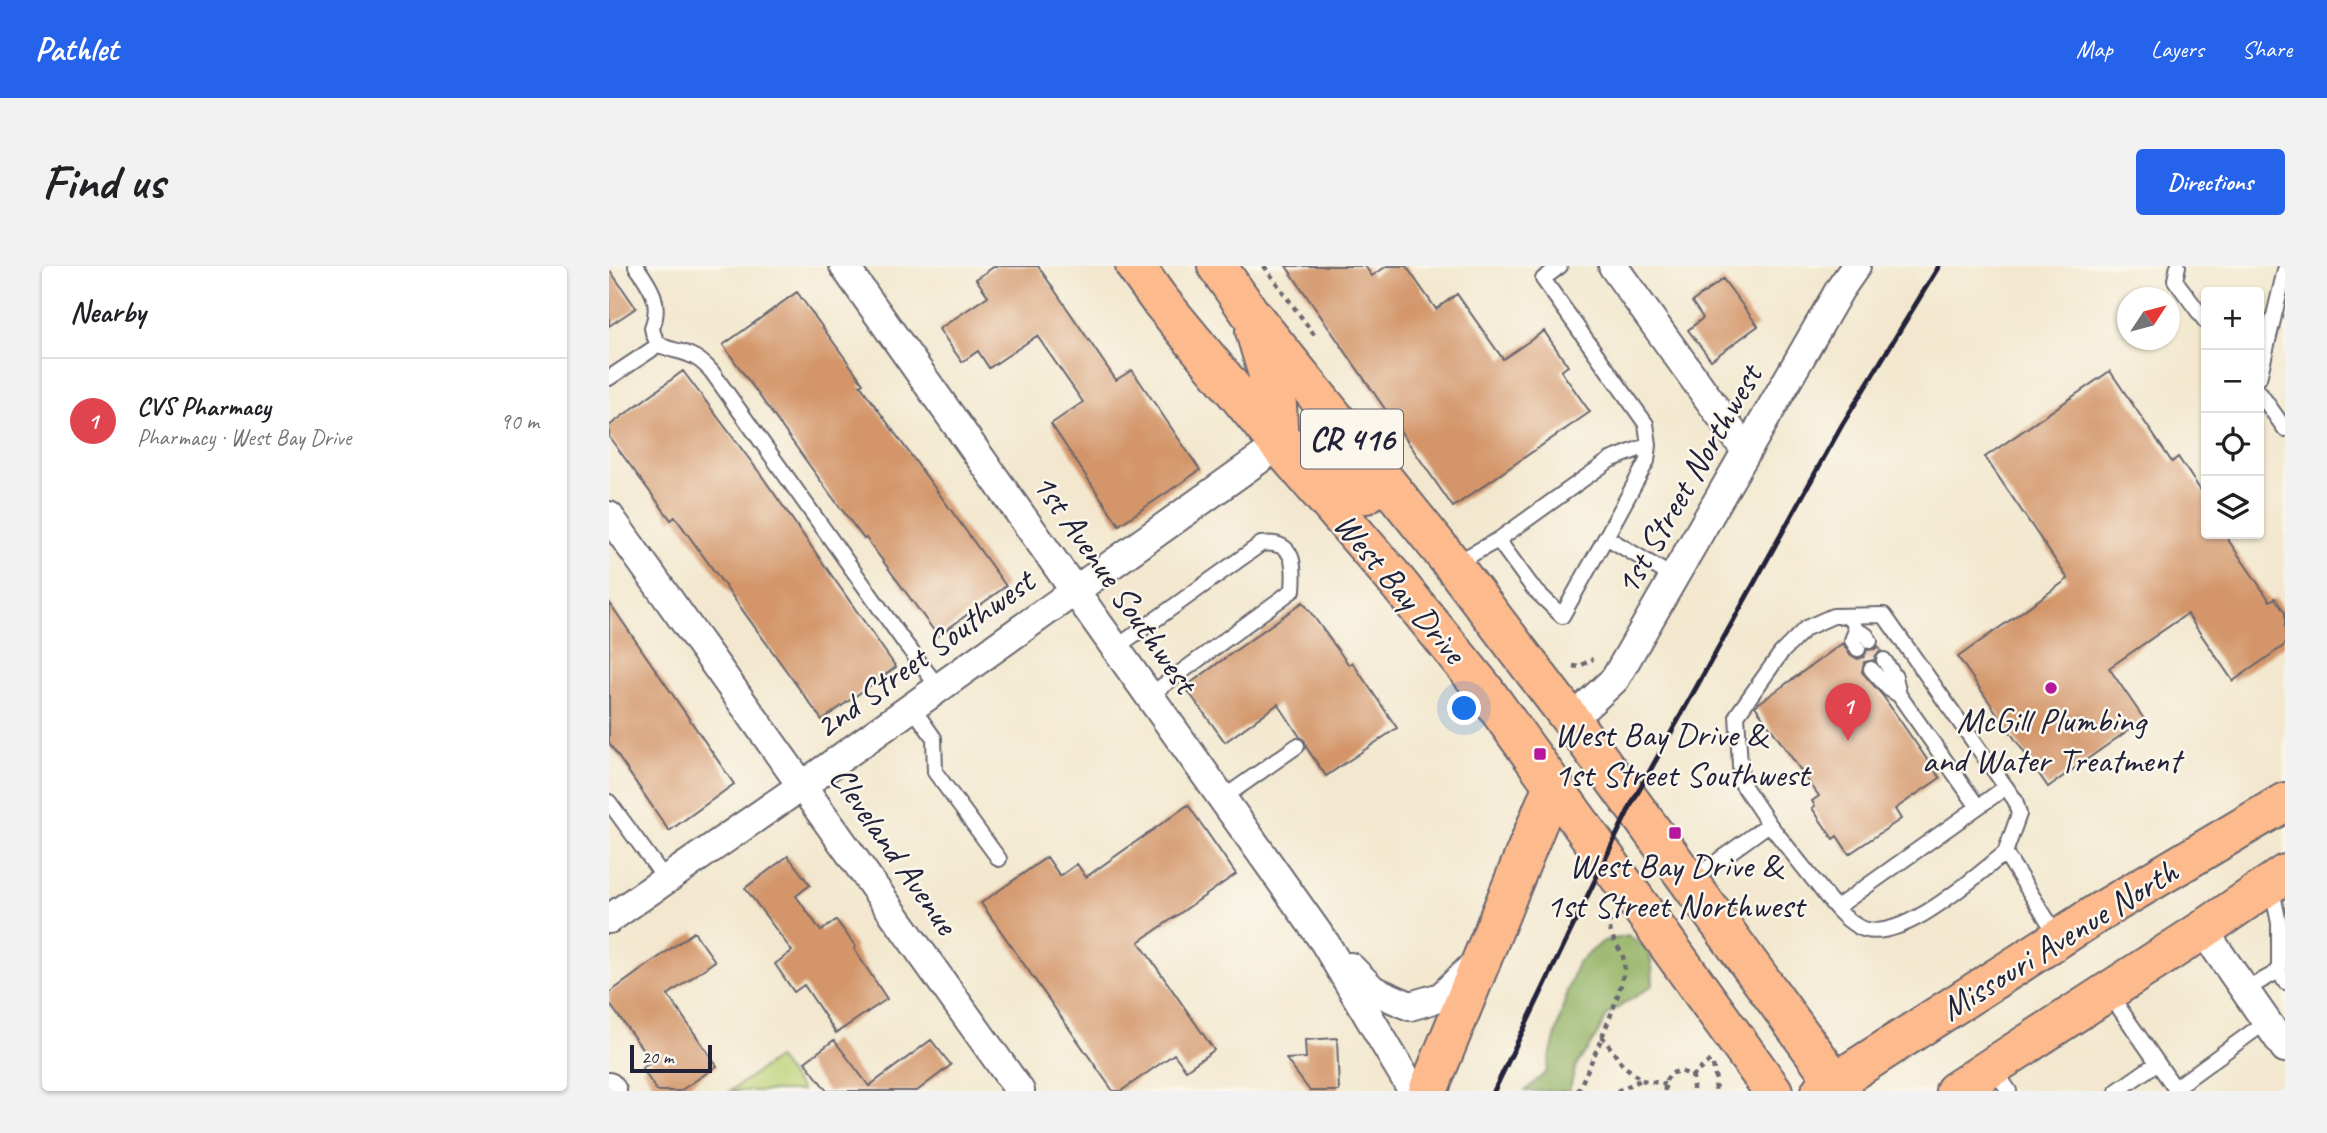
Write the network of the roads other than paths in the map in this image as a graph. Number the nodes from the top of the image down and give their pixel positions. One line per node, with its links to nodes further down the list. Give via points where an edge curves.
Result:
1 (636, 266): 12 (lane, via 656,298 652,328)
2 (844, 266): 26 (street, 1st Avenue Southwest)
3 (1135, 266): 17 (main road, West Bay Drive / CR 416)
4 (1217, 266): 10 (main road, West Bay Drive / CR 416)
5 (1560, 266): 18 (lane, via 1543,279 1646,424)
6 (1613, 266): 19 (street)
7 (1856, 266): 19 (street, 1st Street Northwest)
8 (2178, 266): 11 (lane, via 2175,280)
9 (2285, 270): 13 (lane)
10 (1250, 313): 17 (main road, via 1277,405); 23 (main road, West Bay Drive / CR 416)
11 (2201, 314)
12 (660, 344): 14 (lane); 31 (lane, via 702,361 712,372)
13 (2264, 357)
14 (609, 378)
15 (2264, 399): 16 (lane)
16 (2285, 429)
17 (1279, 445): 23 (main road, via 1333,456 1407,540); 24 (main road, West Bay Drive / CR 416); 26 (street, 2nd Street Southwest)
18 (1649, 445): 21 (lane, via 1647,461); 22 (lane, via 1610,460)
19 (1746, 451): 25 (street, 1st Street Northwest)
20 (609, 516): 36 (street, Cleveland Avenue)
21 (1606, 537): 22 (lane, via 1562,616 1533,588); 25 (lane)
22 (1498, 540): 23 (lane)
23 (1453, 565): 34 (main road, West Bay Drive / CR 416)
24 (1392, 576): 34 (main road, via 1439,601 1523,707 1553,721); 37 (main road, West Bay Drive / CR 416, via 1483,688)
25 (1673, 577): 34 (street, 1st Street Northwest, via 1615,679)
26 (1076, 590): 29 (street, 1st Avenue Southwest); 31 (street, 2nd Street Southwest)
27 (1854, 623): 28 (lane, via 1852,640); 38 (lane, via 1884,615); 43 (lane, via 1833,616 1806,628 1781,653 1737,715 1741,782)
28 (1864, 645)
29 (1117, 648): 32 (street, 1st Avenue Southwest); 32 (lane, via 1261,544 1273,542 1288,550 1295,564 1293,590)
30 (1877, 665): 42 (lane, via 1889,689 1899,695)
31 (939, 688): 33 (street, 2nd Street Southwest)
32 (1150, 695): 39 (street, 1st Avenue Southwest)
33 (912, 707): 36 (street, 2nd Street Southwest); 45 (lane, via 934,738 935,772)
34 (1571, 720): 48 (main road, West Bay Drive / CR 416)
35 (1297, 746): 39 (lane)
36 (803, 785): 47 (street, 2nd Street Southwest); 63 (street, Cleveland Avenue)
37 (1553, 785): 54 (main road); 66 (main road, West Bay Drive / CR 416)
38 (2006, 788): 42 (lane); 44 (lane, via 2018,814)
39 (1223, 798): 53 (street, 1st Avenue Southwest)
40 (609, 802): 47 (lane)
41 (2285, 802): 52 (main road, Missouri Avenue North)
42 (1978, 807): 49 (lane)
43 (1769, 824): 48 (lane); 49 (lane)
44 (2005, 853): 49 (lane, via 1924,915 1893,928 1879,932 1858,927); 52 (lane)
45 (999, 859)
46 (2278, 879): 51 (main road, Missouri Avenue North); 55 (lane)
47 (666, 880): 50 (street, 2nd Street Southwest)
48 (1689, 881): 61 (main road, West Bay Drive / CR 416)
49 (1836, 908)
50 (609, 919)
51 (2203, 930): 56 (street); 57 (main road, Missouri Avenue North)
52 (2059, 938): 61 (main road, Missouri Avenue North)
53 (1325, 943): 54 (street, 1st Avenue Southwest, via 1373,990 1410,1006 1441,997); 64 (street, 1st Avenue Southwest)
54 (1483, 955): 65 (main road)
55 (2282, 977): 56 (lane)
56 (2245, 990): 58 (street)
57 (2108, 992): 59 (lane); 60 (main road, Missouri Avenue North)
58 (2277, 1029): 62 (lane)
59 (2157, 1063): 62 (lane); 68 (lane)
60 (2001, 1079): 67 (main road, Missouri Avenue North)
61 (1833, 1088)
62 (2176, 1089)
63 (1020, 1091)
64 (1413, 1091)
65 (1428, 1091)
66 (1773, 1091)
67 (1955, 1091)
68 (2117, 1091)

